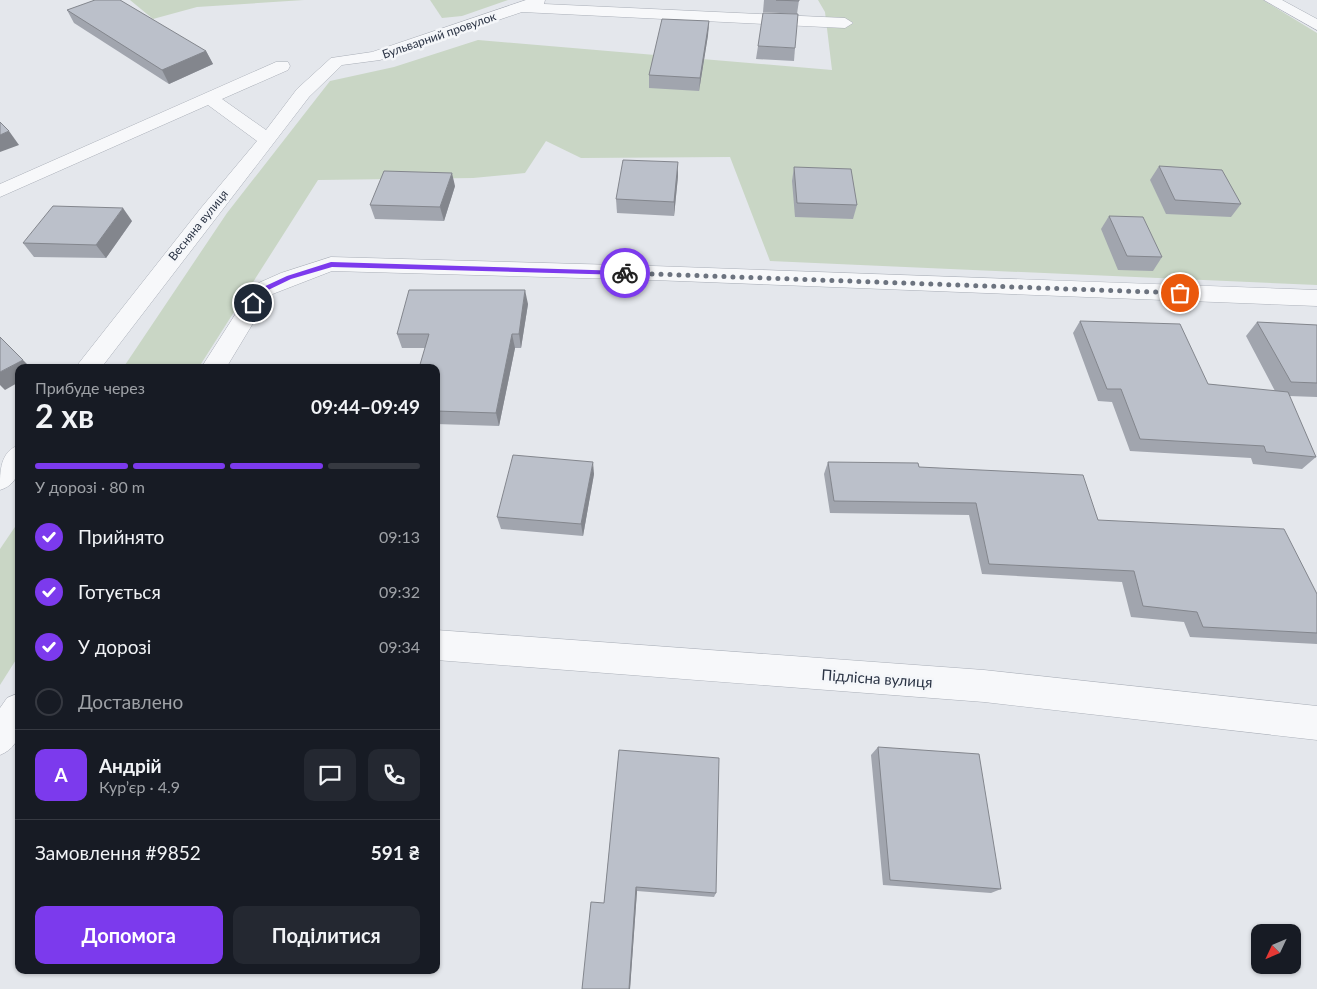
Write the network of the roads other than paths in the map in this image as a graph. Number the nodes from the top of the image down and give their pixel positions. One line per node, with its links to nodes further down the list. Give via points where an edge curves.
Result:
1 (539, 0): 3 (street, Бульварний провулок)
2 (1272, 0): 5 (street)
3 (520, 7): 4 (street); 6 (street, Бульварний провулок, via 374,56)
4 (844, 23)
5 (1317, 25)
6 (337, 61): 9 (street, Весняна вулиця, via 303,93)
7 (282, 66): 8 (street)
8 (210, 99): 9 (street); 10 (street)
9 (268, 140): 12 (street, Весняна вулиця)
10 (0, 191)
11 (1317, 298): 13 (street, via 331,264 262,290)
12 (90, 364)
13 (216, 364)
14 (15, 460): 15 (street)
15 (0, 479)
16 (440, 645): 18 (street, Підлісна вулиця, via 984,686)
17 (15, 715): 19 (street)
18 (1317, 723)
19 (0, 738)

